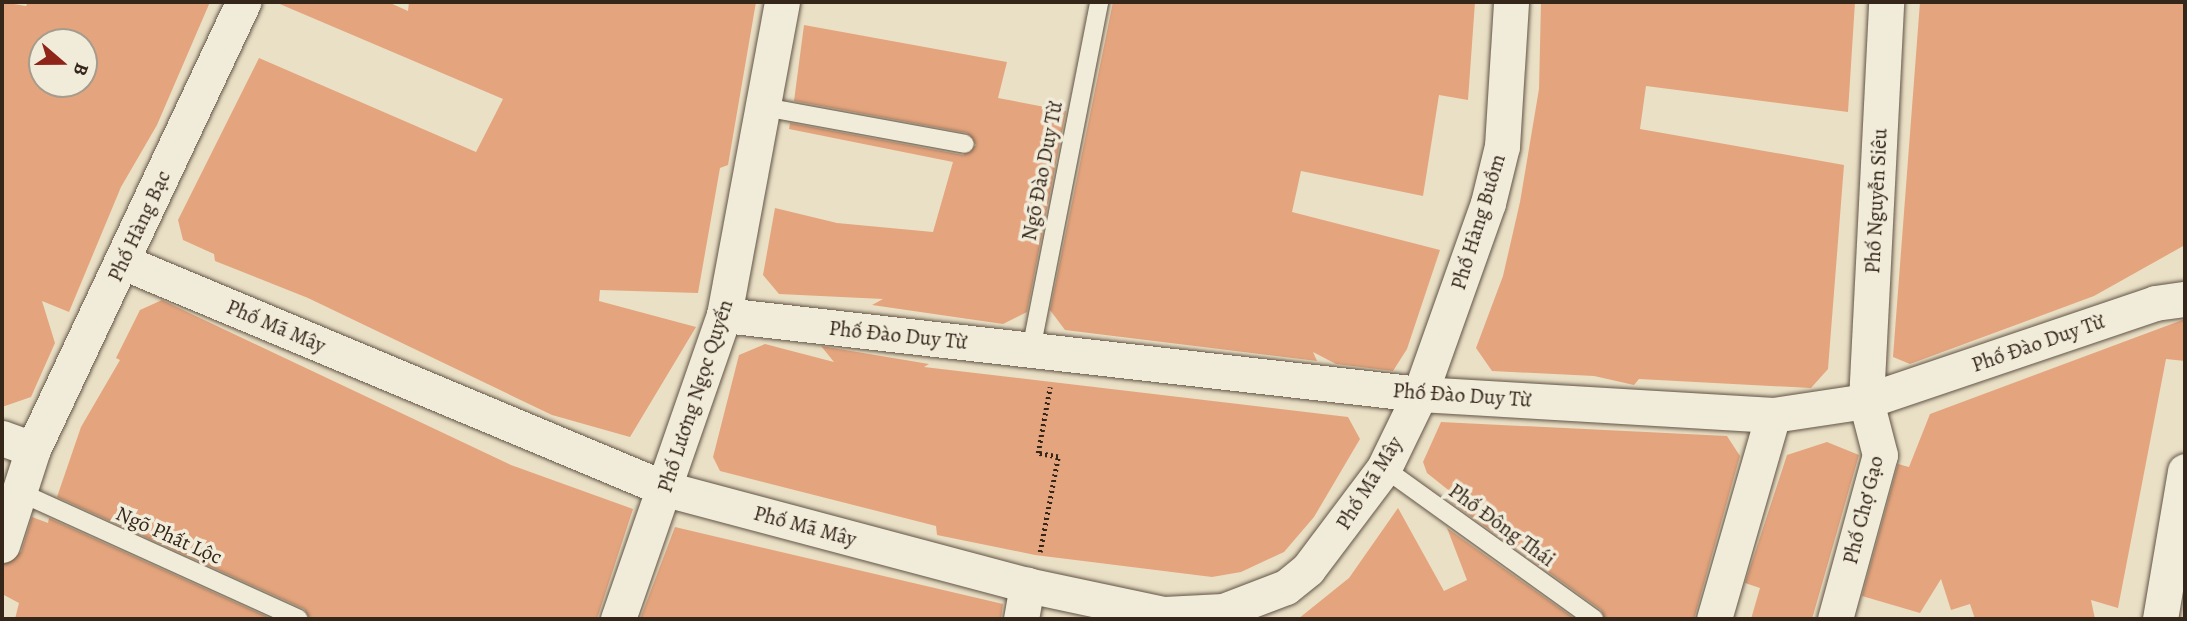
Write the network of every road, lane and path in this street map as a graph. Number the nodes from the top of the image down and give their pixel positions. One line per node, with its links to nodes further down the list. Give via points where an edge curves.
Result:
1 (243, 2): 8 (street, Phố Hàng Bạc)
2 (782, 2): 6 (street, Phố Lương Ngọc Quyến)
3 (1099, 2): 11 (lane, Ngõ Đào Duy Từ)
4 (1511, 2): 12 (street, Phố Hàng Buồm, via 1502,146 1488,203)
5 (1886, 2): 13 (street, Phố Nguyễn Siêu)
6 (764, 107): 7 (lane); 10 (street, Phố Lương Ngọc Quyến)
7 (965, 144)
8 (122, 262): 15 (street, Phố Hàng Bạc); 18 (street, Phố Mã Mây)
9 (2185, 299): 13 (street, Phố Đào Duy Từ, via 2155,303)
10 (724, 315): 11 (street, Phố Đào Duy Từ); 18 (street, Phố Lương Ngọc Quyến)
11 (1044, 351): 12 (street, Phố Đào Duy Từ); 21 (path, via 1038,453 1058,457 1040,555)
12 (1420, 394): 14 (street, Phố Đào Duy Từ); 16 (street, Phố Mã Mây)
13 (1866, 401): 14 (street, Phố Đào Duy Từ); 27 (street, Phố Chợ Gạo, via 1880,455)
14 (1773, 415): 26 (street)
15 (18, 444): 19 (street, Phố Hàng Bạc)
16 (1384, 468): 21 (street, Phố Mã Mây, via 1308,569 1277,591 1223,611 1164,614); 25 (lane, Phố Đông Thái)
17 (2185, 471): 28 (street)
18 (666, 489): 21 (street, Phố Mã Mây); 23 (street, Phố Lương Ngọc Quyến)
19 (19, 492): 20 (street, Phố Hàng Bạc); 22 (lane, Ngõ Phất Lộc)
20 (2, 545)
21 (1027, 585): 24 (street)
22 (299, 619)
23 (618, 619)
24 (1021, 619)
25 (1594, 619)
26 (1714, 619)
27 (1835, 619)
28 (2160, 619)

